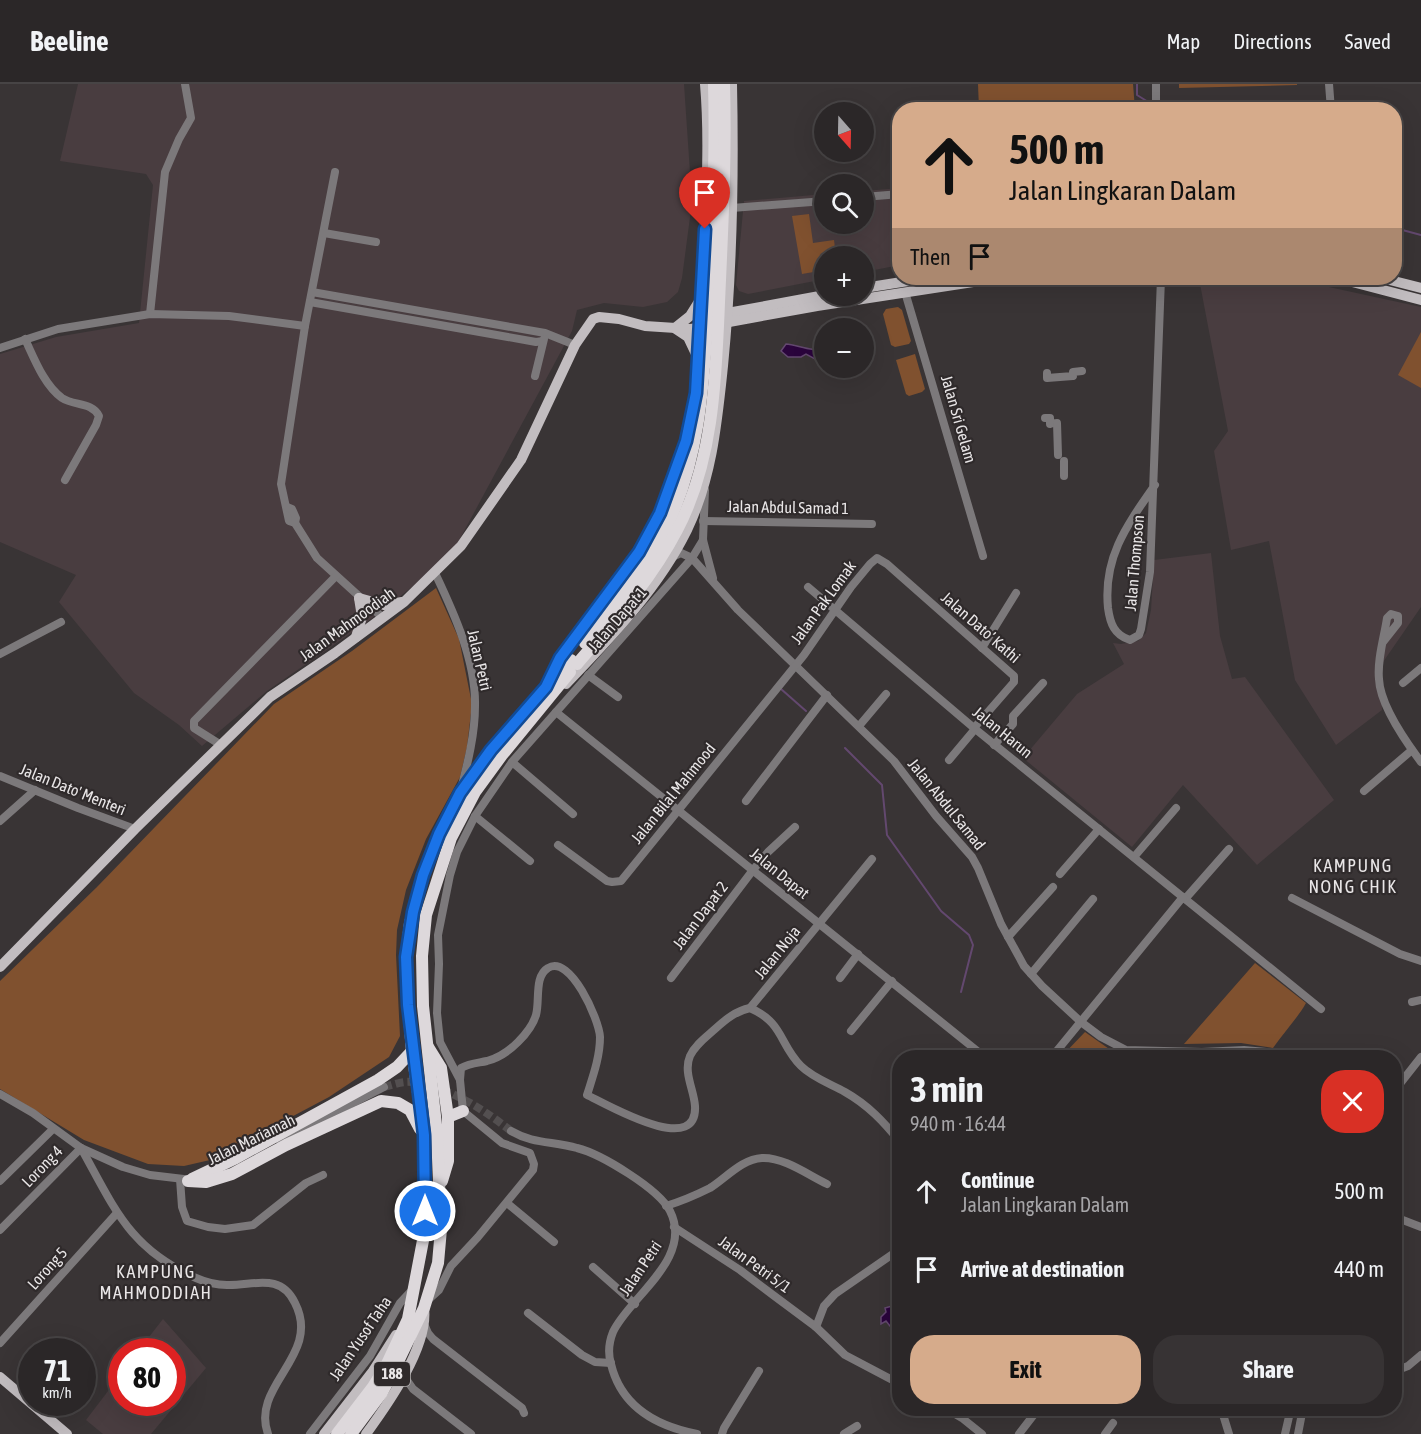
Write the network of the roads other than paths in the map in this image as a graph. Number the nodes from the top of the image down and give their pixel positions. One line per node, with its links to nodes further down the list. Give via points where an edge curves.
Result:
1 (178, 84): 8 (street)
2 (185, 84): 8 (street)
3 (724, 84): 73 (highway, 188, bridge, via 719,306 704,454 683,517 660,560 622,612)
4 (732, 84): 9 (main road)
5 (1156, 84): 10 (street)
6 (1329, 84): 11 (street)
7 (708, 87): 9 (main road, via 725,89); 29 (main road); 73 (highway, 188, bridge, via 715,151 713,225 703,388 692,456 664,532)
8 (185, 95): 34 (street, via 191,118 165,172)
9 (732, 102): 16 (main road)
10 (1156, 102)
11 (1330, 102)
12 (334, 172): 17 (street)
13 (892, 195): 14 (street)
14 (874, 196)
15 (814, 202): 16 (street)
16 (732, 208): 26 (main road)
17 (324, 233): 18 (street); 28 (street)
18 (376, 242)
19 (1402, 283): 25 (main road)
20 (892, 284): 24 (main road)
21 (948, 285): 27 (main road)
22 (1161, 285): 51 (street, Jalan Thompson)
23 (1364, 285): 31 (main road)
24 (874, 286)
25 (1421, 288)
26 (729, 291): 33 (main road, via 741,303); 35 (main road)
27 (905, 291): 35 (main road); 55 (street, Jalan Sri Gelam)
28 (312, 292): 32 (street); 39 (street)
29 (701, 297): 36 (main road); 38 (main road, via 690,316)
30 (814, 297): 33 (main road)
31 (1421, 300)
32 (310, 302): 37 (street); 39 (street, via 536,342)
33 (764, 306): 35 (main road)
34 (150, 314): 37 (street, via 229,316); 40 (street, via 93,322)
35 (727, 318): 36 (main road, Jalan Mahmoodiah); 50 (main road, via 716,435)
36 (700, 323): 38 (main road, Jalan Mahmoodiah); 43 (main road)
37 (305, 326): 60 (street, via 281,484 287,507 296,518 294,523 317,558)
38 (675, 328): 41 (main road, Jalan Mahmoodiah, via 596,317); 43 (main road, via 688,337)
39 (544, 337): 41 (street, via 561,338); 46 (street)
40 (25, 339): 42 (street); 49 (street, via 53,389 63,399 90,407 99,416)
41 (575, 345): 59 (main road, Jalan Mahmoodiah, via 521,460 461,546)
42 (0, 348)
43 (698, 359): 79 (main road, via 686,441 660,513 639,552 560,658)
44 (1082, 371): 45 (street, via 1073,372 1073,376 1047,378)
45 (1047, 373)
46 (535, 376)
47 (1052, 422): 48 (street)
48 (1064, 476)
49 (65, 480)
50 (706, 483): 52 (street, Jalan Abdul Samad); 56 (main road)
51 (1155, 485): 51 (street, Jalan Thompson, via 1122,533 1107,580 1109,618 1116,632 1130,640 1139,635 1144,618)
52 (703, 521): 53 (street, Jalan Abdul Samad 1); 54 (street, Jalan Abdul Samad)
53 (872, 524)
54 (703, 540): 57 (street, Jalan Dapat 1); 61 (street, Jalan Abdul Samad)
55 (983, 556)
56 (672, 557): 57 (street, via 681,553); 84 (main road, via 622,625)
57 (692, 558): 61 (street, Jalan Abdul Samad); 76 (street, Jalan Dapat 1)
58 (877, 558): 66 (street, Jalan Pak Lomak); 71 (street, Jalan Dato’ Kathi)
59 (435, 573): 65 (main road, Jalan Mahmoodiah); 96 (street, Jalan Petri, via 467,655 475,706)
60 (336, 576): 64 (street); 88 (street, via 194,721 194,728)
61 (714, 581): 74 (street, Jalan Abdul Samad, via 738,610)
62 (808, 587): 66 (street, Jalan Harun)
63 (1016, 593): 71 (street)
64 (359, 598): 65 (main road, via 384,605); 67 (street, via 369,603); 69 (main road, via 362,617)
65 (404, 602): 67 (main road, Jalan Mahmoodiah)
66 (835, 609): 74 (street, Jalan Pak Lomak); 86 (street, Jalan Harun)
67 (381, 620): 69 (main road, Jalan Mahmoodiah)
68 (62, 622): 72 (street)
69 (356, 637): 88 (main road, Jalan Mahmoodiah, via 270,697)
70 (1383, 642): 89 (street, via 1378,672 1381,690)
71 (982, 648): 86 (street, Jalan Dato’ Kathi, via 1015,678)
72 (0, 654)
73 (574, 662): 79 (highway, 188); 84 (highway, 188)
74 (795, 664): 81 (street, Jalan Abdul Samad); 99 (street, Jalan Bilal Mahmood)
75 (1421, 668): 78 (street)
76 (588, 675): 82 (street); 83 (street, Jalan Dapat 1)
77 (1043, 683): 87 (street)
78 (1403, 683)
79 (546, 687): 96 (highway, 188, via 491,750)
80 (886, 694): 85 (street)
81 (827, 695): 85 (street, Jalan Abdul Samad); 97 (street)
82 (618, 697)
83 (556, 712): 91 (street, Jalan Dapat 1); 99 (street, Jalan Dapat)
84 (530, 722): 130 (highway, 188, via 475,792 438,875 426,915 422,956)
85 (859, 726): 118 (street, Jalan Abdul Samad, via 894,761 972,857)
86 (975, 729): 87 (street, Jalan Harun); 90 (street)
87 (994, 744): 105 (street, Jalan Harun)
88 (221, 745): 104 (main road, Jalan Mahmoodiah)
89 (1412, 750): 92 (street); 95 (street)
90 (949, 760)
91 (512, 762): 100 (street); 101 (street, Jalan Dapat 1)
92 (1421, 762)
93 (0, 776): 94 (street, Jalan Dato' Menteri)
94 (35, 790): 102 (street); 104 (street, Jalan Dato' Menteri)
95 (1364, 791)
96 (460, 793): 134 (highway, 188, via 423,875 410,922 406,957)
97 (746, 801)
98 (1176, 808): 108 (street)
99 (679, 811): 106 (street, Jalan Bilal Mahmood, via 621,881 607,881); 111 (street, Jalan Dapat)
100 (573, 814)
101 (475, 816): 110 (street); 135 (street, Jalan Dapat 1, via 452,867 438,935 437,1013 440,1042)
102 (0, 821)
103 (795, 827): 111 (street, Jalan Dapat 2)
104 (135, 829): 121 (main road, Jalan Mahmoodiah)
105 (1099, 829): 108 (street, Jalan Harun); 112 (street)
106 (558, 844)
107 (1229, 849): 114 (street)
108 (1134, 857): 114 (street, Jalan Harun)
109 (872, 859): 117 (street, Jalan Noja)
110 (530, 861)
111 (753, 870): 117 (street, Jalan Dapat); 123 (street, Jalan Dapat 2)
112 (1060, 874)
113 (1053, 887): 118 (street)
114 (1184, 898): 127 (street, Jalan Harun); 128 (street)
115 (1292, 898): 120 (street)
116 (1094, 899): 122 (street)
117 (819, 923): 119 (street, Jalan Dapat); 126 (street, Jalan Noja)
118 (1008, 937): 122 (street, Jalan Abdul Samad)
119 (858, 954): 124 (street); 125 (street, Jalan Dapat)
120 (1421, 961)
121 (0, 967)
122 (1031, 974): 128 (street, Jalan Abdul Samad)
123 (671, 978)
124 (840, 978)
125 (892, 981): 129 (street); 131 (street, Jalan Dapat)
126 (750, 1008): 137 (street, via 724,1020 690,1057 695,1113 688,1125 679,1129 655,1126 587,1095 600,1035 583,993 564,968 558,966 544,970 540,978 536,1014 526,1033 501,1055); 146 (street, via 774,1024 809,1073 866,1105)
127 (1321, 1009)
128 (1080, 1022): 132 (street); 133 (street, Jalan Abdul Samad)
129 (851, 1031)
130 (426, 1044): 143 (highway, via 441,1068); 153 (highway, 188)
131 (976, 1050)
132 (1057, 1050)
133 (1126, 1050)
134 (412, 1051): 147 (highway, 188); 150 (highway, via 378,1080 236,1158)
135 (447, 1056): 137 (street); 138 (street, Jalan Dapat 1)
136 (1421, 1057): 139 (street)
137 (476, 1063): 138 (street, via 461,1068)
138 (460, 1080): 142 (street, Jalan Dapat 1)
139 (1402, 1081)
140 (384, 1087): 150 (street, Jalan Mariamah, via 225,1171)
141 (0, 1094): 144 (street, Jalan Mariamah)
142 (463, 1111): 143 (highway); 154 (street, via 502,1143 525,1150 533,1159 532,1170)
143 (448, 1117): 153 (highway, via 448,1161)
144 (53, 1129): 148 (street, Jalan Mariamah); 151 (street)
145 (511, 1131): 155 (street, Jalan Petri, via 524,1138 576,1147 601,1156 653,1192)
146 (892, 1132)
147 (425, 1142): 150 (highway, via 410,1110 398,1103 381,1101 232,1174 206,1182); 164 (highway, 188, via 425,1230)
148 (81, 1148): 150 (street, Jalan Mariamah, via 123,1167); 156 (street); 160 (street, Lorong 4)
149 (322, 1175): 150 (street, via 253,1225 225,1229 188,1221 182,1207)
150 (184, 1180)
151 (0, 1181)
152 (827, 1184): 155 (street, via 764,1158 750,1161 711,1187)
153 (440, 1188): 166 (highway, 188, via 438,1263)
154 (507, 1203): 161 (street); 166 (street, via 451,1266 439,1290)
155 (666, 1206): 158 (street, Jalan Petri)
156 (117, 1213): 172 (street, Lorong 5); 193 (street, via 149,1250 197,1278 225,1285 272,1282 288,1291 300,1314 301,1338 271,1395 266,1410)
157 (1402, 1220): 159 (street)
158 (674, 1227): 165 (street, Jalan Petri, via 674,1246); 170 (street, Jalan Petri 5/1, via 740,1270)
159 (1421, 1227)
160 (0, 1230)
161 (554, 1242)
162 (892, 1255): 170 (street, via 835,1294 824,1306)
163 (593, 1267): 165 (street)
164 (414, 1287): 168 (highway, 188); 194 (street, Jalan Yusof Taha, via 400,1303 370,1356)
165 (634, 1304): 175 (street, Jalan Petri, via 611,1335)
166 (425, 1305): 169 (main road); 197 (highway, 188, via 381,1394)
167 (528, 1312): 175 (street, via 582,1355 595,1362)
168 (408, 1319): 195 (main road); 196 (highway, 188, via 382,1373)
169 (425, 1326): 171 (street); 173 (main road)
170 (816, 1328): 180 (street, via 845,1355)
171 (433, 1339): 173 (street); 183 (street)
172 (0, 1343)
173 (418, 1345): 178 (main road)
174 (1421, 1355): 176 (street)
175 (611, 1363): 191 (street, Jalan Petri, via 614,1379 632,1404)
176 (1402, 1368)
177 (759, 1371): 201 (street)
178 (404, 1376): 181 (street); 182 (main road)
179 (0, 1377): 192 (main road)
180 (892, 1380)
181 (414, 1389): 182 (street); 199 (street)
182 (395, 1394): 198 (main road)
183 (524, 1413)
184 (959, 1416): 203 (street)
185 (1033, 1416): 204 (street)
186 (1223, 1416): 206 (street)
187 (1289, 1416): 207 (street)
188 (1301, 1416): 208 (street)
189 (1113, 1424): 205 (street)
190 (857, 1426): 202 (street)
191 (686, 1433): 200 (street, Jalan Petri)
192 (68, 1434)
193 (268, 1434)
194 (310, 1434)
195 (324, 1434)
196 (337, 1434)
197 (351, 1434)
198 (366, 1434)
199 (471, 1434)
200 (697, 1434)
201 (722, 1434)
202 (844, 1434)
203 (982, 1434)
204 (1019, 1434)
205 (1105, 1434)
206 (1229, 1434)
207 (1285, 1434)
208 (1298, 1434)

